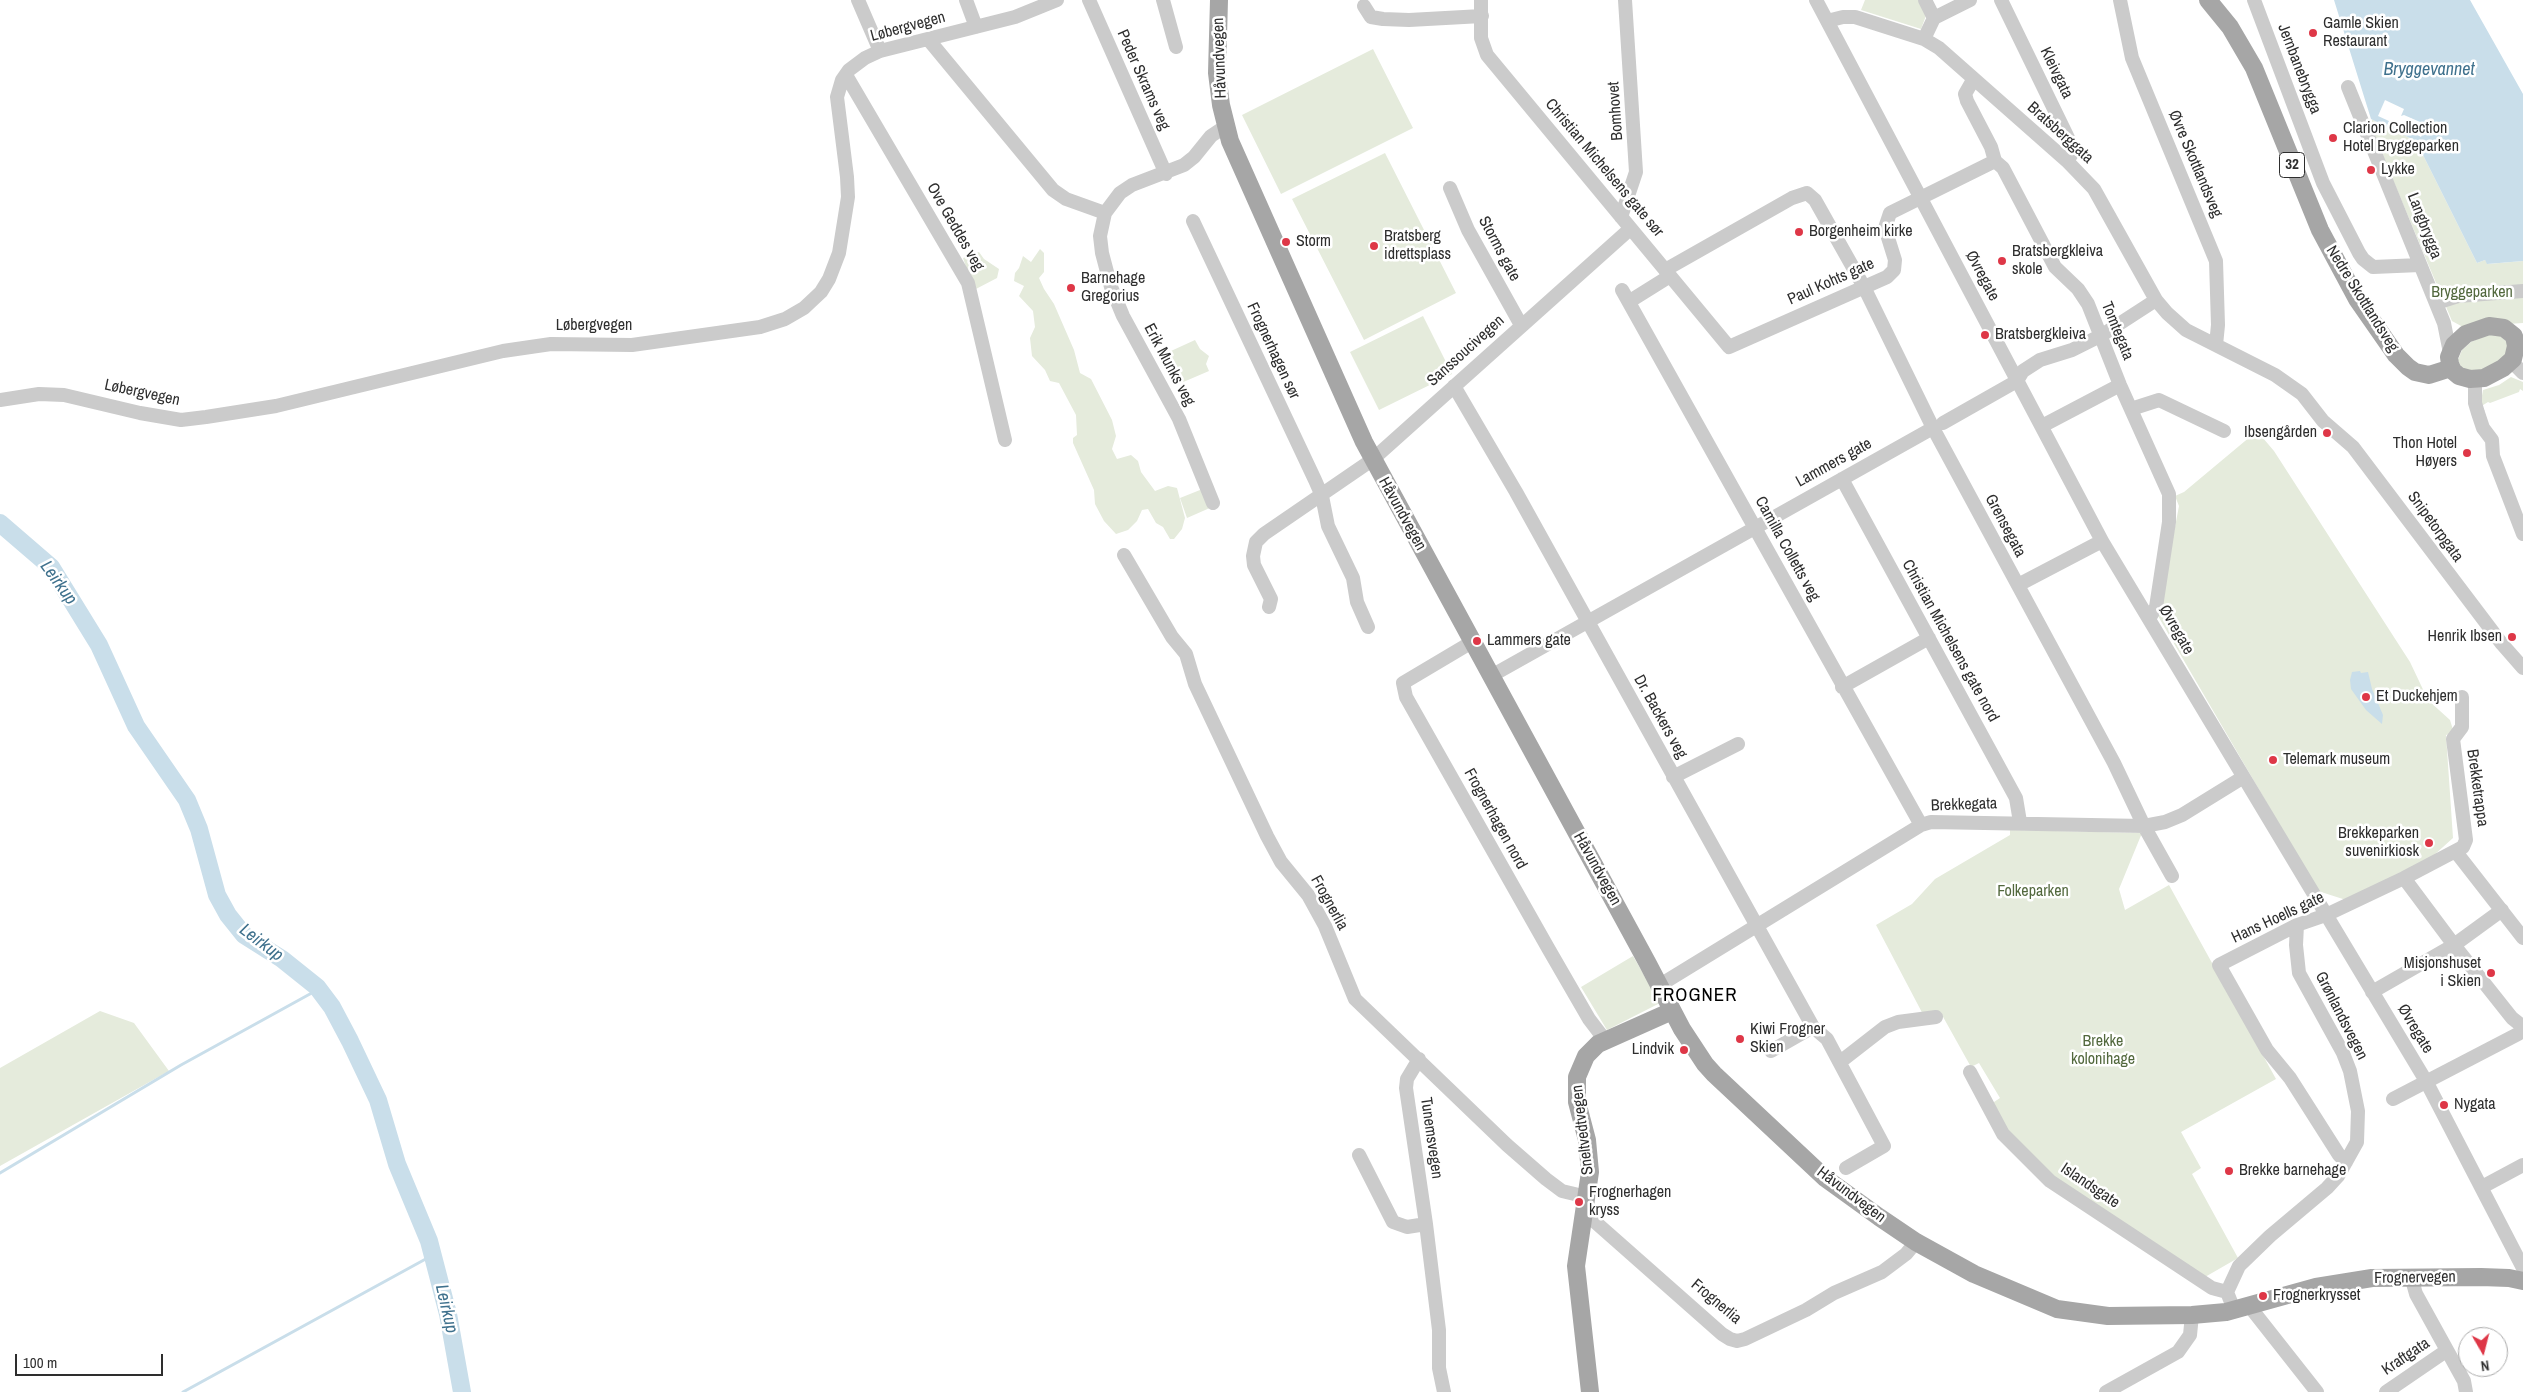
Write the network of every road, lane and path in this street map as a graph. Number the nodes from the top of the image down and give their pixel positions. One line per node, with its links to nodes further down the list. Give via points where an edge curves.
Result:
1 (858, 0): 24 (street)
2 (966, 0): 20 (street)
3 (1057, 0): 20 (street, Løbergvegen)
4 (1089, 0): 31 (street, Peder Skrams veg)
5 (1163, 0): 23 (street)
6 (1219, 0): 28 (main road, Håvundvegen, via 1217,73)
7 (1481, 0): 17 (street, Christian Michelsens gate sør)
8 (1625, 0): 35 (street, Bomhovet, via 1636,172)
9 (1816, 0): 19 (street, Øvregate)
10 (1925, 0): 18 (street)
11 (1970, 0): 18 (street)
12 (2001, 0): 30 (street, Kleivgata, via 2072,146 2073,152)
13 (2120, 0): 49 (street, Øvre Skottlandsveg, via 2132,58 2216,262)
14 (2208, 0): 52 (main road, Nedre Skottlandsveg / 32, via 2230,27 2254,68 2320,230 2357,299 2396,355 2415,372 2429,374)
15 (2254, 0): 38 (street, Jernbanebrygga, via 2323,183 2358,253 2374,267)
16 (1364, 6): 17 (street, via 1372,17 1383,19)
17 (1482, 16): 35 (street, Christian Michelsens gate sør, via 1481,38 1487,55)
18 (1934, 18): 22 (street)
19 (1827, 21): 22 (street, Bratsberggata, via 1843,16 1855,17); 33 (street, Øvregate)
20 (976, 27): 21 (street, Løbergvegen)
21 (928, 39): 24 (street, Løbergvegen); 34 (street, via 1054,190 1066,199)
22 (1924, 39): 26 (street, Bratsberggata, via 1939,48)
23 (1176, 47)
24 (880, 52): 25 (street, Løbergvegen, via 865,58)
25 (846, 75): 57 (street, Løbergvegen, via 837,97 848,197 839,253 820,292 804,308 785,319 760,327 632,345 551,344 503,351 276,406 181,420 64,395 39,394); 62 (street, Ove Geddes veg, via 968,283)
26 (1973, 80): 29 (street, Tomtegata, via 1965,94 1992,147); 30 (street, Bratsberggata)
27 (2348, 86): 38 (street, Langbrygga)
28 (1226, 126): 31 (street, Erik Munks veg, via 1211,136 1184,166); 63 (main road, Håvundvegen, via 1239,163)
29 (1995, 161): 33 (street, Paul Kohts gate); 48 (street, Tomtegata, via 2003,168 2055,267 2078,289)
30 (2067, 161): 42 (street, Bratsberggata, via 2094,189)
31 (1166, 174): 34 (street, Erik Munks veg, via 1132,185 1120,193)
32 (1450, 188): 45 (street, Storms gate, via 1468,230)
33 (1920, 198): 40 (street, Paul Kohts gate, via 1890,213 1885,228 1896,260 1894,270 1887,277); 54 (street, Øvregate)
34 (1105, 212): 66 (street, Erik Munks veg, via 1100,236 1111,287 1123,316 1179,419)
35 (1621, 216): 37 (street, Christian Michelsens gate sør)
36 (1193, 221): 65 (street, Frognerhagen sør)
37 (1630, 229): 39 (street, Christian Michelsens gate sør); 45 (street, Sanssoucivegen)
38 (2420, 265): 43 (street, Langbrygga)
39 (1667, 273): 40 (street, Grensegata, via 1792,198 1807,193 1815,200); 50 (street, Christian Michelsens gate sør); 67 (street, Camilla Colletts veg, via 1626,296)
40 (1864, 287): 50 (street, Paul Kohts gate); 59 (street, Grensegata)
41 (2523, 291): 43 (street, via 2458,296)
42 (2156, 300): 48 (street, Lammers gate); 49 (street, Bratsberggata, via 2186,330)
43 (2436, 303): 44 (street, Langbrygga)
44 (2444, 323): 47 (street); 52 (street, Langbrygga)
45 (1521, 325): 56 (street, Sanssoucivegen)
46 (2515, 328): 47 (main road, via 2489,326); 51 (main road)
47 (2466, 334): 52 (main road, via 2456,343)
48 (2102, 335): 54 (street, Lammers gate, via 2072,350 2040,360 2023,371); 55 (street, Tomtegata)
49 (2216, 345): 78 (street, Snipetorpgata, via 2295,388 2323,421 2353,447)
50 (1728, 347)
51 (2518, 356): 53 (main road, via 2493,374)
52 (2451, 361): 53 (main road, via 2459,376)
53 (2475, 379): 68 (street, via 2478,413 2492,440 2493,456)
54 (2017, 381): 59 (street, Lammers gate); 60 (street, Øvregate)
55 (2120, 385): 58 (street, Tomtegata); 60 (street)
56 (1454, 386): 63 (street, Sanssoucivegen); 74 (street, Dr. Backers veg)
57 (0, 400)
58 (2131, 409): 61 (street, via 2159,400); 73 (street, Tomtegata, via 2169,494 2156,607)
59 (1938, 425): 64 (street, Lammers gate); 71 (street, Grensegata)
60 (2042, 426): 69 (street, Øvregate)
61 (2224, 431)
62 (1005, 440)
63 (1372, 460): 65 (street, Sanssoucivegen); 77 (main road, Håvundvegen)
64 (1842, 479): 67 (street, Lammers gate); 76 (street, Christian Michelsens gate nord)
65 (1322, 496): 72 (street, Sanssoucivegen, via 1256,542 1254,565 1271,599); 75 (street, via 1328,526 1353,578 1356,602)
66 (1213, 503)
67 (1754, 527): 74 (street, Lammers gate); 80 (street, Camilla Colletts veg)
68 (2523, 534)
69 (2102, 540): 71 (street); 73 (street, Øvregate)
70 (1124, 555): 105 (street, Frognerlia, via 1172,637 1186,654 1196,684 1266,836 1281,862 1308,895 1325,926 1355,999)
71 (2018, 585): 87 (street, Grensegata)
72 (1269, 607)
73 (2149, 619): 84 (street, Øvregate)
74 (1586, 621): 79 (street, Lammers gate); 83 (street, Dr. Backers veg)
75 (1368, 627)
76 (1929, 638): 80 (street); 85 (street, Christian Michelsens gate nord, via 2016,798)
77 (1472, 642): 79 (main road, Håvundvegen); 103 (street, Frognerhagen nord, via 1403,683 1406,697 1589,1019)
78 (2523, 668)
79 (1491, 676): 97 (main road, Håvundvegen)
80 (1842, 687): 86 (street, Camilla Colletts veg)
81 (2462, 697): 88 (street, Brekketrappa, via 2462,727 2453,739 2466,840)
82 (1738, 744): 83 (street)
83 (1673, 777): 94 (street, Dr. Backers veg)
84 (2242, 778): 87 (street, Brekkegata, via 2182,815); 92 (street, Øvregate)
85 (2020, 822): 86 (street, Brekkegata, via 1942,820); 87 (street, Brekkegata)
86 (1921, 825): 94 (street, Brekkegata)
87 (2144, 826): 89 (street, Grensegata)
88 (2456, 852): 90 (street, Hans Hoells gate); 91 (street)
89 (2172, 876)
90 (2404, 878): 92 (street, Hans Hoells gate); 96 (street)
91 (2502, 910): 95 (street); 96 (street)
92 (2326, 915): 93 (street, Hans Hoells gate); 98 (street, Øvregate)
93 (2297, 924): 111 (street, Grønlandsvegen, via 2300,973 2343,1053 2354,1089 2357,1142); 111 (street, Hans Hoells gate, via 2219,965 2267,1050 2290,1078)
94 (1756, 926): 97 (street, Brekkegata); 101 (street, Dr. Backers veg)
95 (2523, 938)
96 (2454, 945): 98 (street); 102 (street)
97 (1660, 985): 99 (main road, Håvundvegen)
98 (2372, 992): 108 (street, Øvregate)
99 (1672, 1011): 103 (main road, Sneltvedtvegen); 117 (main road, Håvundvegen, via 1705,1064 1750,1109 1825,1178)
100 (1936, 1017): 106 (street, via 1885,1027)
101 (1813, 1027): 104 (street); 106 (street, Dr. Backers veg, via 1828,1039)
102 (2522, 1032): 108 (street)
103 (1605, 1040): 115 (main road, Sneltvedtvegen, via 1586,1056 1577,1077 1577,1102 1590,1160)
104 (1771, 1051)
105 (1419, 1059): 115 (street, Frognerlia, via 1506,1145 1562,1192); 116 (street, Tunemsvegen, via 1407,1079 1406,1088)
106 (1840, 1062): 113 (street, Dr. Backers veg, via 1884,1146)
107 (1970, 1072): 121 (street, Islandsgate, via 2004,1134 2050,1181 2212,1288)
108 (2426, 1081): 109 (street); 114 (street, Øvregate)
109 (2393, 1099)
110 (1359, 1154): 116 (street, via 1393,1222 1407,1227)
111 (2346, 1162): 121 (street, Grønlandsvegen, via 2327,1188 2239,1266)
112 (2523, 1165): 114 (street)
113 (1846, 1168)
114 (2482, 1187): 118 (street, Øvregate)
115 (1586, 1205): 117 (street, Frognerlia, via 1722,1334 1737,1340 1882,1272); 126 (main road, Sneltvedtvegen, via 1576,1266)
116 (1426, 1224): 125 (street, Tunemsvegen)
117 (1916, 1242): 123 (main road, Håvundvegen, via 1994,1284 2057,1309 2108,1316)
118 (2523, 1268)
119 (2411, 1276): 120 (main road, Frognervegen); 122 (main road, Frognervegen, via 2338,1283); 124 (street, Kraftgata, via 2416,1294)
120 (2523, 1281)
121 (2227, 1292): 122 (street)
122 (2242, 1309): 123 (main road, Håvundvegen); 128 (street)
123 (2192, 1315): 127 (street, via 2190,1335 2178,1352)
124 (2446, 1351): 129 (street, Kraftgata); 130 (street, Kraftgata, via 2464,1381)
125 (1444, 1392)
126 (1590, 1392)
127 (2106, 1392)
128 (2317, 1392)
129 (2386, 1392)
130 (2466, 1392)

